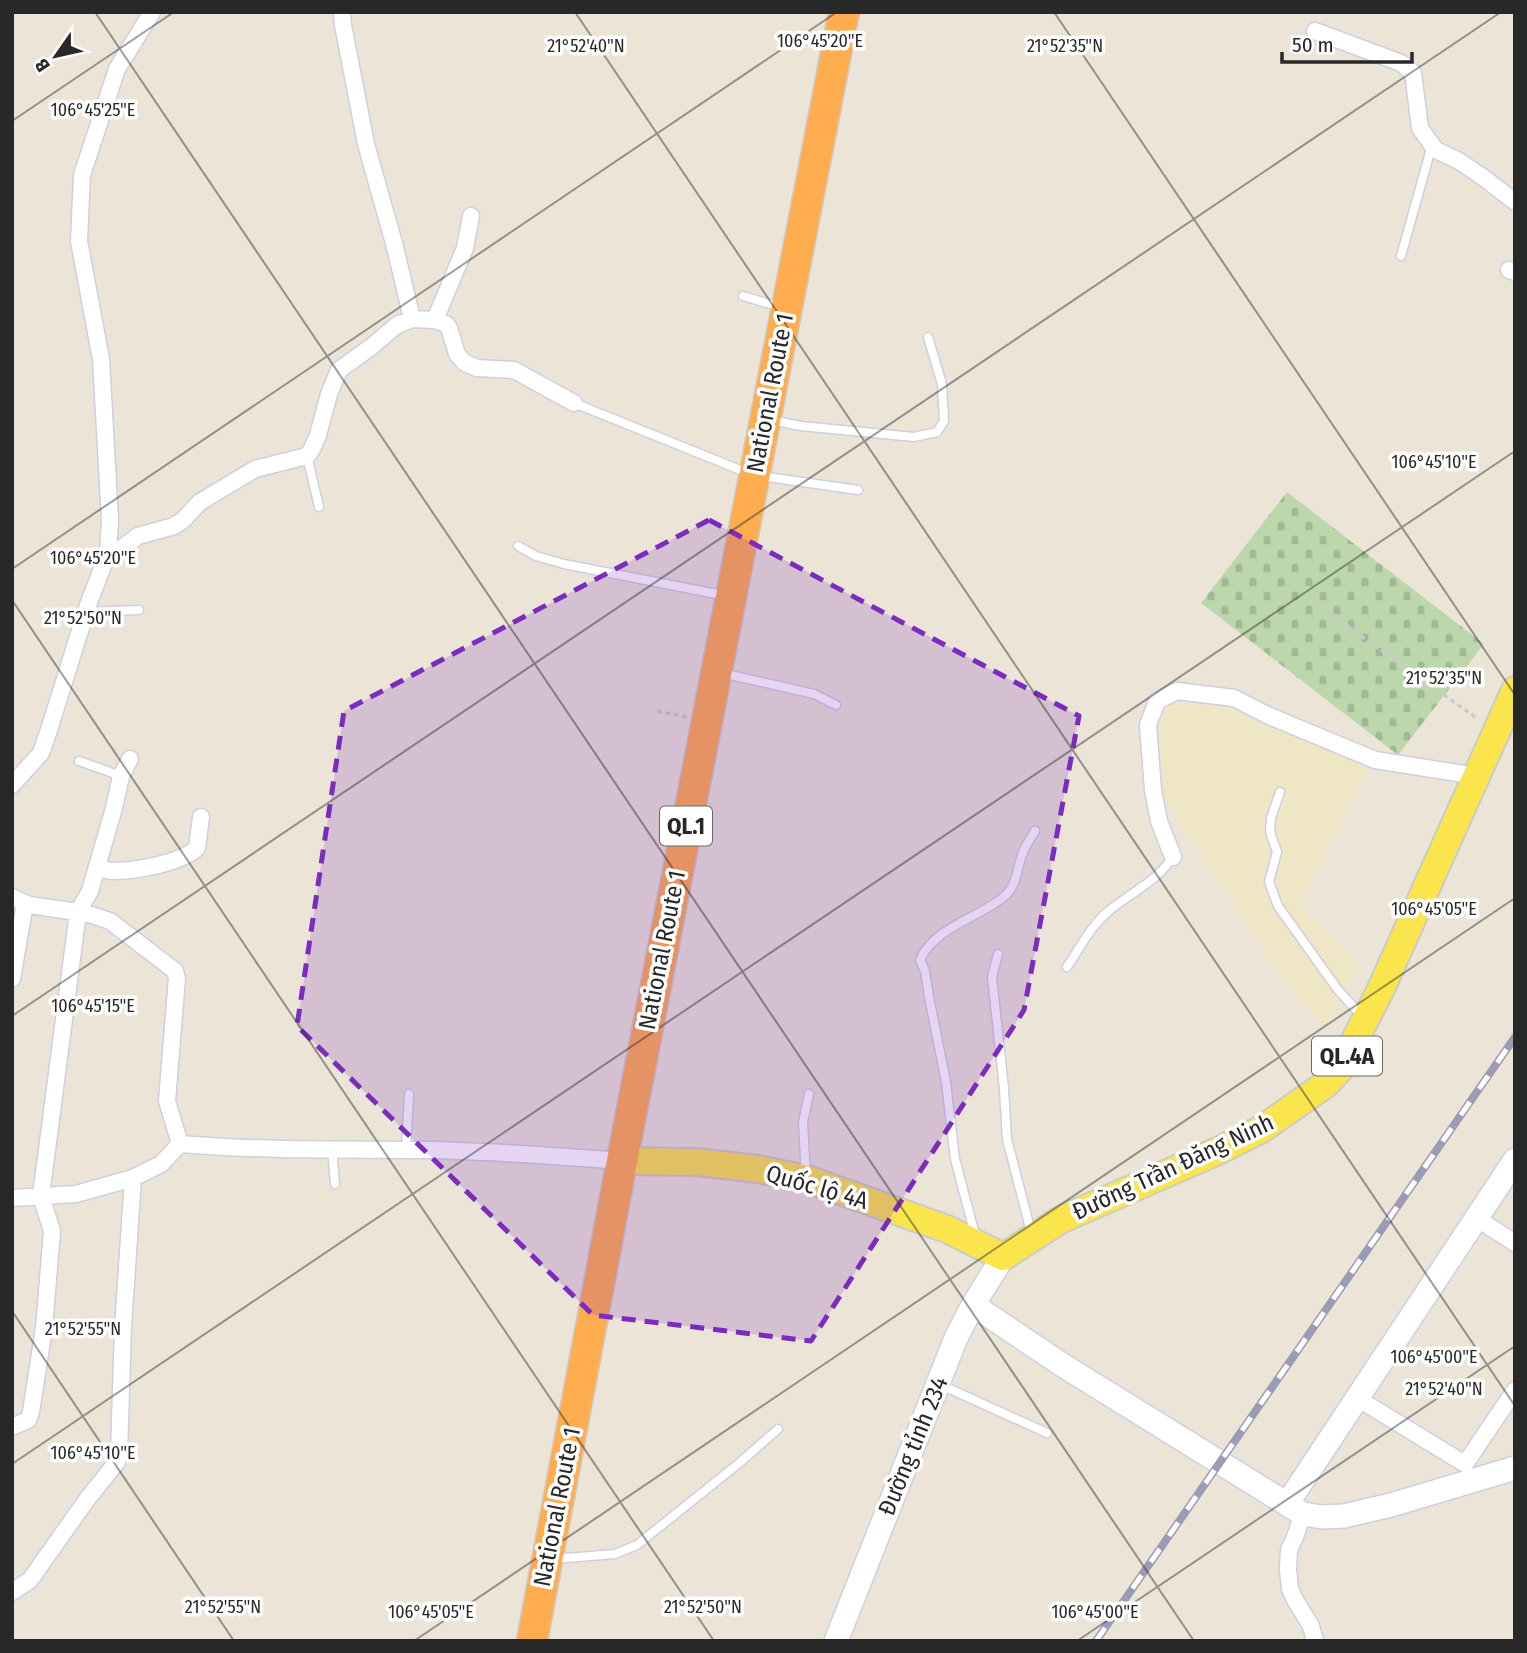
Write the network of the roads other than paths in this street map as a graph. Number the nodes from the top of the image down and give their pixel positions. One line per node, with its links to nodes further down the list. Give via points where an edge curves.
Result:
1 (152, 12): 21 (street, via 117,69 82,175 79,241 102,373 110,520)
2 (342, 12): 11 (street, via 366,144)
3 (844, 12): 10 (highway, National Route 1 / QL.1)
4 (1315, 31): 5 (street, via 1401,62 1413,73 1420,128)
5 (1432, 145): 6 (street); 8 (lane)
6 (1515, 202)
7 (471, 216): 12 (street, via 465,248)
8 (1401, 257)
9 (743, 296): 10 (lane)
10 (786, 309): 15 (highway, National Route 1 / QL.1)
11 (412, 319): 12 (street); 16 (street, via 397,324 339,370)
12 (435, 320): 14 (street, via 449,328 457,354 465,363 514,370)
13 (928, 337): 15 (lane, via 942,384 944,421 937,432 914,437)
14 (574, 403): 17 (lane)
15 (765, 418): 17 (highway, National Route 1 / QL.1)
16 (307, 456): 19 (lane); 21 (street, via 255,469 200,502 174,526 138,536)
17 (754, 476): 18 (lane); 22 (highway, National Route 1 / QL.1)
18 (858, 490)
19 (319, 507)
20 (518, 546): 22 (lane, via 564,564)
21 (105, 561): 24 (street)
22 (730, 596): 25 (highway, National Route 1 / QL.1)
23 (139, 610): 24 (lane)
24 (86, 612): 32 (street, via 41,753)
25 (716, 672): 27 (lane, via 814,694); 50 (highway, National Route 1 / QL.1)
26 (1515, 690): 31 (main road, Đường Trần Đăng Ninh / QL.4A)
27 (836, 705)
28 (131, 759): 30 (street)
29 (79, 761): 30 (lane)
30 (121, 776): 37 (street)
31 (1477, 776): 36 (street, via 1375,760 1234,698 1177,691 1157,701 1148,725 1155,800); 43 (main road, Đường Trần Đăng Ninh / QL.4A)
32 (12, 785)
33 (1280, 792): 43 (lane, via 1271,818 1277,852 1269,882 1278,906 1338,990)
34 (201, 817): 37 (street, via 197,848 191,853 125,870)
35 (1035, 831): 59 (lane, via 1009,892 941,936 920,960 946,1082 955,1159)
36 (1173, 857): 41 (lane, via 1155,878 1102,917)
37 (97, 867): 39 (street)
38 (18, 900): 39 (street); 42 (street)
39 (78, 912): 46 (street, via 110,921 175,971 167,1101); 54 (street)
40 (998, 954): 57 (lane, via 992,977 1007,1139)
41 (1067, 967)
42 (12, 979)
43 (1366, 1020): 57 (main road, Đường Trần Đăng Ninh / QL.4A, via 1340,1069 1326,1084 1262,1129 1060,1220)
44 (410, 1094): 48 (lane)
45 (809, 1094): 52 (lane, via 803,1122)
46 (180, 1144): 47 (street); 51 (street, via 161,1164)
47 (332, 1149): 48 (street); 53 (lane)
48 (406, 1150): 50 (street)
49 (1515, 1160): 56 (street)
50 (622, 1161): 52 (main road, Quốc lộ 4A, via 696,1162); 70 (highway, National Route 1 / QL.1)
51 (133, 1178): 54 (street, via 76,1194); 71 (street, via 117,1462 30,1580)
52 (807, 1179): 59 (main road, Quốc lộ 4A)
53 (335, 1184)
54 (41, 1196): 55 (street); 65 (street, via 52,1231 44,1328 32,1412 28,1420)
55 (12, 1198)
56 (1476, 1218): 58 (street); 64 (street)
57 (1033, 1238): 60 (main road, Đường Trần Đăng Ninh / QL.4A)
58 (1515, 1243)
59 (978, 1244): 60 (main road, Quốc lộ 4A)
60 (1003, 1257): 61 (street, Đường tỉnh 234)
61 (973, 1305): 62 (street, Đường tỉnh 234); 69 (street)
62 (938, 1384): 67 (lane); 73 (street, Đường tỉnh 234)
63 (1515, 1390): 64 (street, via 1465,1464)
64 (1357, 1398): 69 (street)
65 (12, 1427)
66 (778, 1429): 70 (lane, via 637,1545 615,1554)
67 (1047, 1433)
68 (1515, 1468): 69 (street, via 1344,1516 1322,1517)
69 (1295, 1509): 74 (street, via 1296,1536 1287,1569 1290,1590)
70 (548, 1559): 72 (highway, National Route 1 / QL.1)
71 (12, 1592)
72 (532, 1641)
73 (836, 1641)
74 (1315, 1641)

